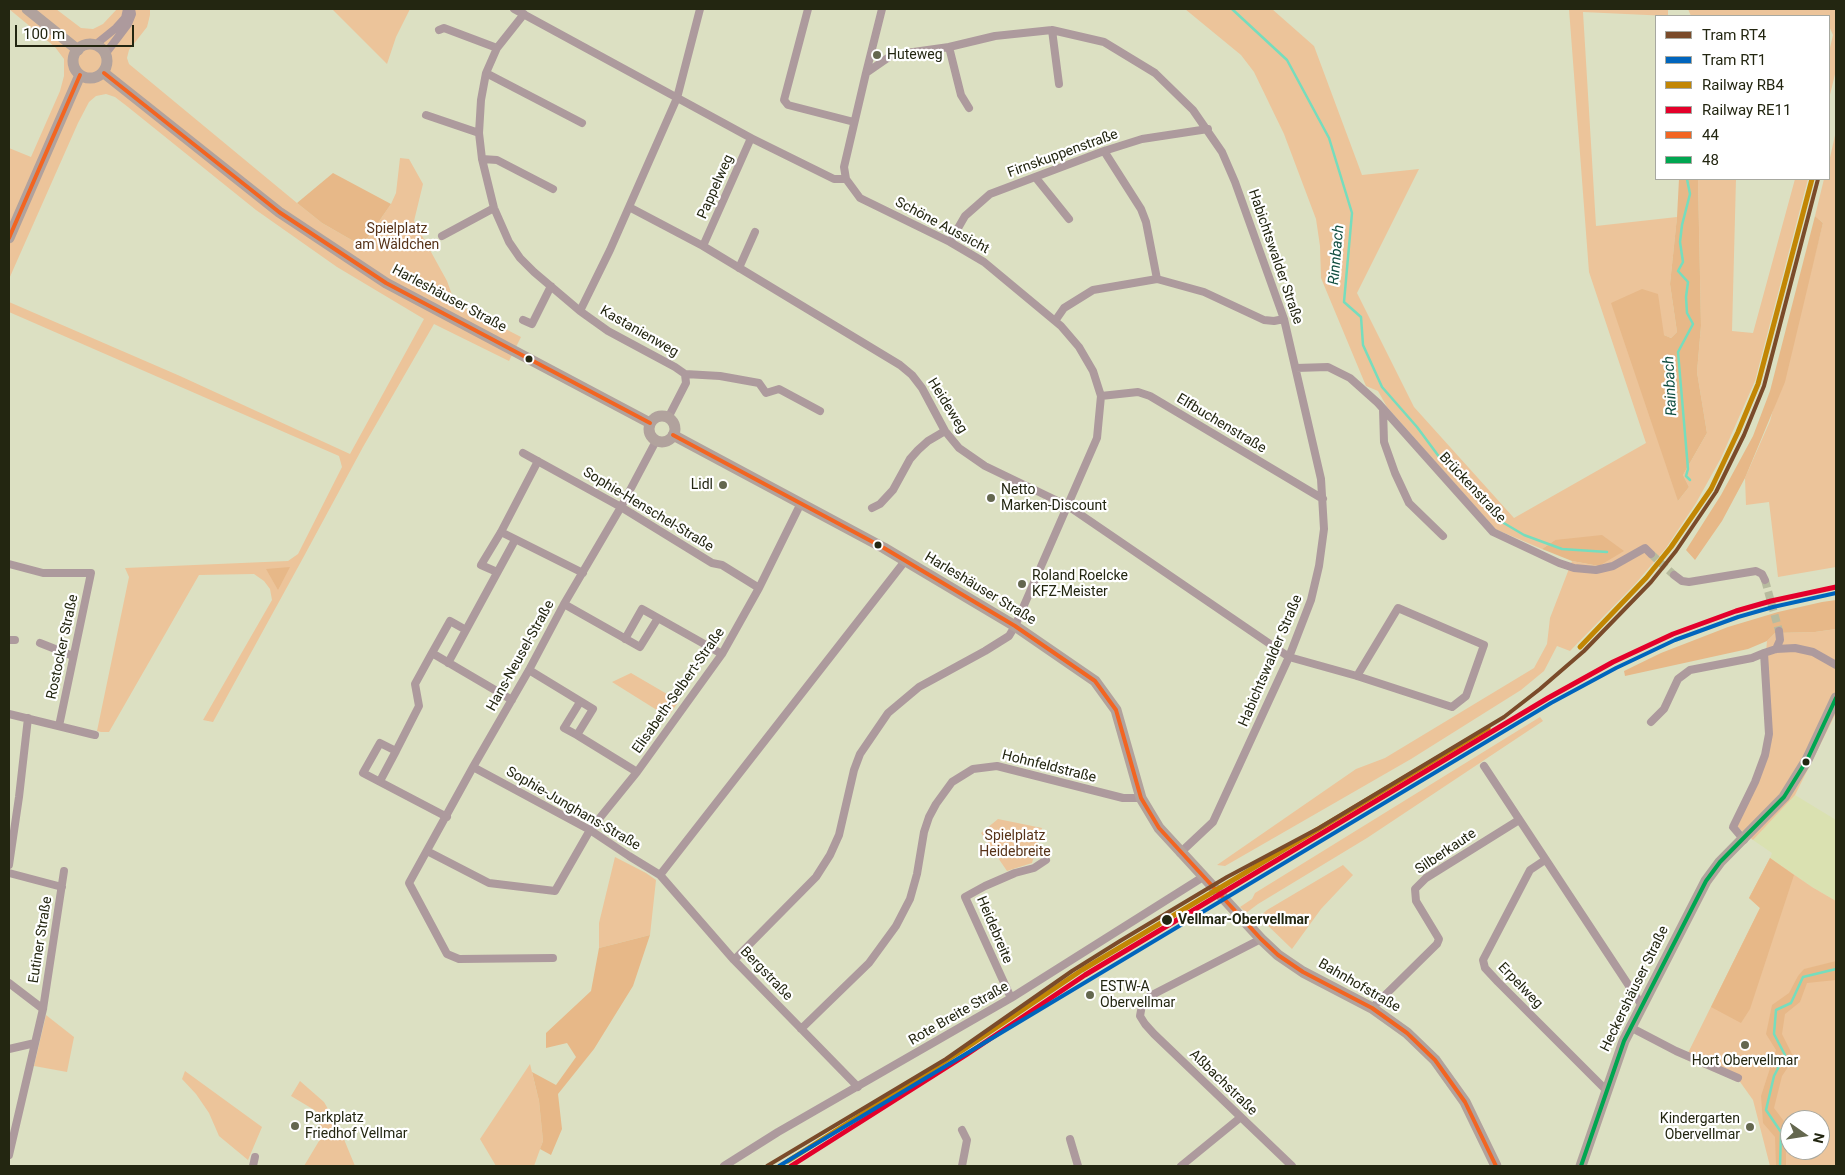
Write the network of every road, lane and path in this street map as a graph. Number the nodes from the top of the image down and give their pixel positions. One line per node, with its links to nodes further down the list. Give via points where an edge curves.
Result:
1 (27, 9): 14 (main road)
2 (127, 9): 11 (street, via 125,18)
3 (131, 9): 15 (street, via 128,24)
4 (514, 9): 8 (street)
5 (700, 9): 21 (street, Kastanienweg)
6 (808, 9): 24 (street, via 784,100 788,105)
7 (882, 9): 18 (street)
8 (524, 14): 13 (street, Kastanienweg); 21 (street)
9 (439, 30): 13 (street, via 444,28)
10 (1052, 30): 12 (street, Habichtswalder Straße, via 995,36); 20 (street); 26 (street, Habichtswalder Straße, via 1104,42 1155,73)
11 (96, 45): 14 (main road, via 86,45); 15 (main road)
12 (949, 47): 18 (street, Habichtswalder Straße, via 892,56); 22 (street, via 961,95)
13 (497, 48): 16 (street, Kastanienweg)
14 (78, 50): 19 (main road, via 73,63)
15 (106, 54): 17 (main road, via 108,63)
16 (486, 72): 25 (street); 27 (street, Kastanienweg, via 480,100)
17 (104, 73): 19 (main road, via 90,79); 55 (main road, Harleshäuser Straße, via 279,212 386,283)
18 (866, 73): 24 (street)
19 (80, 76): 39 (main road)
20 (1059, 84)
21 (677, 98): 28 (street); 34 (street, Kastanienweg)
22 (969, 108)
23 (426, 116): 27 (street)
24 (854, 122): 32 (street, via 844,167)
25 (582, 124)
26 (1208, 129): 29 (street, Firnskuppenstraße, via 1142,139); 46 (street, Habichtswalder Straße, via 1235,182)
27 (480, 133): 30 (street, Kastanienweg)
28 (751, 138): 32 (street, via 834,179); 41 (street, Pappelweg)
29 (1104, 151): 31 (street, Firnskuppenstraße); 43 (street, via 1141,209)
30 (482, 159): 33 (street, via 497,160); 35 (street, Kastanienweg)
31 (1036, 178): 36 (street); 40 (street, Firnskuppenstraße, via 990,194 965,216)
32 (846, 179): 40 (street, Schöne Aussicht, via 860,198)
33 (553, 189)
34 (629, 207): 41 (street, Heideweg); 45 (street, Kastanienweg)
35 (494, 208): 38 (street); 44 (street, Kastanienweg, via 520,258)
36 (1069, 219)
37 (755, 232): 42 (street)
38 (442, 236)
39 (9, 238)
40 (950, 242): 48 (street, Schöne Aussicht, via 984,262)
41 (703, 246): 42 (street, Heideweg)
42 (739, 268): 56 (street, Heideweg, via 900,365 922,388)
43 (1157, 279): 46 (street, via 1204,292 1264,320); 48 (street, via 1092,290 1064,308)
44 (551, 286): 45 (street, Kastanienweg); 47 (street, via 532,324)
45 (580, 311): 50 (street, Kastanienweg, via 608,331)
46 (1284, 319): 49 (street, Habichtswalder Straße)
47 (523, 320)
48 (1055, 322): 51 (street, Schöne Aussicht, via 1079,347 1093,371)
49 (1296, 368): 52 (street, Brückenstraße, via 1328,367 1350,378); 61 (street, Habichtswalder Straße, via 1321,479)
50 (685, 374): 53 (street, Kastanienweg, via 759,383 766,393 779,389); 54 (street, Kastanienweg, via 686,384)
51 (1101, 396): 61 (street, Elfbuchenstraße, via 1138,392 1150,396); 63 (street, Schöne Aussicht, via 1097,438)
52 (1382, 409): 67 (street, via 1384,442 1409,503); 69 (street, Brückenstraße, via 1492,532 1574,568 1596,570 1613,566 1645,548)
53 (820, 411)
54 (668, 418): 55 (main road, via 658,417); 57 (main road, via 674,425)
55 (651, 422): 58 (main road, via 649,433)
56 (945, 431): 63 (street, Heideweg, via 959,448 985,466); 65 (street, via 918,450 893,490)
57 (673, 435): 58 (main road, via 666,442); 62 (main road, Harleshäuser Straße)
58 (656, 441): 64 (street, Hans-Neusel-Straße)
59 (523, 453): 60 (street, Sophie-Henschel-Straße)
60 (538, 461): 64 (street, Sophie-Henschel-Straße); 66 (street)
61 (1322, 499): 89 (street, Habichtswalder Straße, via 1324,529 1319,566 1311,600)
62 (801, 503): 70 (main road, Harleshäuser Straße); 76 (street, Elisabeth-Selbert-Straße)
63 (1068, 506): 79 (street, Schöne Aussicht); 89 (street, Heideweg)
64 (621, 507): 73 (street, Hans-Neusel-Straße); 76 (street, Sophie-Henschel-Straße)
65 (872, 508)
66 (501, 532): 68 (street); 72 (street, via 481,564)
67 (1443, 536)
68 (515, 540): 72 (street); 73 (street)
69 (1651, 554)
70 (905, 561): 79 (main road, Harleshäuser Straße); 120 (street)
71 (9, 564): 88 (street, Rostocker Straße, via 43,573 91,573)
72 (497, 572): 80 (street)
73 (583, 573): 77 (street, Hans-Neusel-Straße)
74 (1674, 575): 75 (street, via 1690,582 1756,571)
75 (1765, 580)
76 (759, 588): 86 (street, Elisabeth-Selbert-Straße)
77 (564, 604): 82 (street); 92 (street, Hans-Neusel-Straße)
78 (658, 618): 82 (street, via 640,647); 82 (street, via 642,609); 86 (street)
79 (1016, 626): 108 (main road, Harleshäuser Straße, via 1095,681 1107,696 1116,710); 125 (street, via 1009,636 919,687 888,713 860,754 839,835 830,855 816,877)
80 (466, 630): 85 (street, via 450,620); 90 (street)
81 (1779, 631): 84 (street)
82 (625, 639)
83 (40, 643): 88 (street)
84 (1776, 649): 87 (street); 91 (street, via 1813,652)
85 (432, 653): 90 (street); 103 (street, via 415,684 419,706)
86 (722, 654): 106 (street, Elisabeth-Selbert-Straße)
87 (1764, 654): 99 (street, via 1690,670 1678,679 1664,709); 112 (street, via 1769,734 1755,782 1733,826)
88 (74, 656): 100 (street, Rostocker Straße)
89 (1289, 657): 93 (street, Heideweg); 114 (street, Habichtswalder Straße, via 1213,822)
90 (448, 663): 95 (street)
91 (1836, 665)
92 (529, 670): 95 (street, Hans-Neusel-Straße); 96 (street)
93 (1357, 676): 93 (street, Heideweg, via 1452,706 1466,696 1484,645 1398,608)
94 (1836, 698): 112 (main road, Heckershäuser Straße, via 1807,760 1784,797)
95 (512, 700): 105 (street, Hans-Neusel-Straße)
96 (580, 702): 102 (street, via 593,709); 102 (street, via 564,728)
97 (9, 714): 98 (street)
98 (28, 718): 100 (street); 117 (street)
99 (1651, 722)
100 (59, 726): 101 (street)
101 (95, 735)
102 (577, 735): 106 (street)
103 (396, 751): 107 (street); 107 (street, via 380,743 364,773)
104 (1484, 766): 110 (street)
105 (473, 767): 109 (street, Hans-Neusel-Straße); 111 (street, Sophie-Junghans-Straße)
106 (637, 772): 111 (street, Elisabeth-Selbert-Straße)
107 (380, 781): 109 (street)
108 (1141, 798): 114 (main road, Harleshäuser Straße, via 1158,828); 132 (street, Hohnfeldstraße, via 1123,798 997,766 973,769 952,782 929,817 910,899 896,926 869,963)
109 (447, 817): 113 (street, Hans-Neusel-Straße)
110 (1519, 820): 116 (street); 129 (street, Silberkaute, via 1426,878 1415,889 1416,901 1439,939)
111 (590, 830): 113 (street, Elisabeth-Selbert-Straße, via 555,891 488,883); 120 (street, Sophie-Junghans-Straße)
112 (1744, 840): 128 (main road, Heckershäuser Straße, via 1713,869)
113 (427, 851): 124 (street, Hans-Neusel-Straße, via 409,884 447,954 459,959)
114 (1180, 853): 121 (main road, Bahnhofstraße)
115 (1046, 860): 127 (street, Heidebreite, via 964,897)
116 (1544, 860): 128 (street); 137 (street, Erpelweg, via 1530,870 1483,960 1485,968)
117 (9, 865)
118 (64, 871): 122 (street, Eutiner Straße)
119 (9, 873): 122 (street, Eutiner Straße)
120 (660, 875): 125 (street, Bergstraße)
121 (1206, 880): 123 (main road, Bahnhofstraße); 127 (street, Rote Breite Straße)
122 (62, 887): 130 (street, Eutiner Straße)
123 (1261, 940): 129 (main road, Bahnhofstraße, via 1304,972); 138 (street, Aßbachstraße, via 1150,996 1142,1006 1140,1016 1154,1034)
124 (553, 958)
125 (734, 960): 132 (street, Bergstraße)
126 (9, 983): 130 (street)
127 (1011, 998): 136 (street, Rote Breite Straße)
128 (1641, 1004): 131 (main road, Heckershäuser Straße)
129 (1372, 1008): 150 (main road, Bahnhofstraße, via 1407,1032 1435,1060 1465,1102)
130 (43, 1010): 133 (street, Eutiner Straße)
131 (1630, 1027): 135 (street); 137 (main road, Heckershäuser Straße)
132 (801, 1029): 136 (street, Bergstraße)
133 (35, 1043): 134 (street); 140 (street, Eutiner Straße)
134 (9, 1050)
135 (1738, 1078)
136 (858, 1088): 145 (street, Rote Breite Straße)
137 (1606, 1090): 151 (main road, Heckershäuser Straße)
138 (1241, 1117): 148 (street); 149 (street, Aßbachstraße)
139 (962, 1130): 146 (street, via 967,1140)
140 (11, 1137): 142 (street, Eutiner Straße)
141 (1070, 1139): 147 (street)
142 (9, 1155)
143 (255, 1157): 144 (street)
144 (253, 1166)
145 (724, 1166)
146 (962, 1166)
147 (1078, 1166)
148 (1181, 1166)
149 (1292, 1166)
150 (1496, 1166)
151 (1582, 1166)

